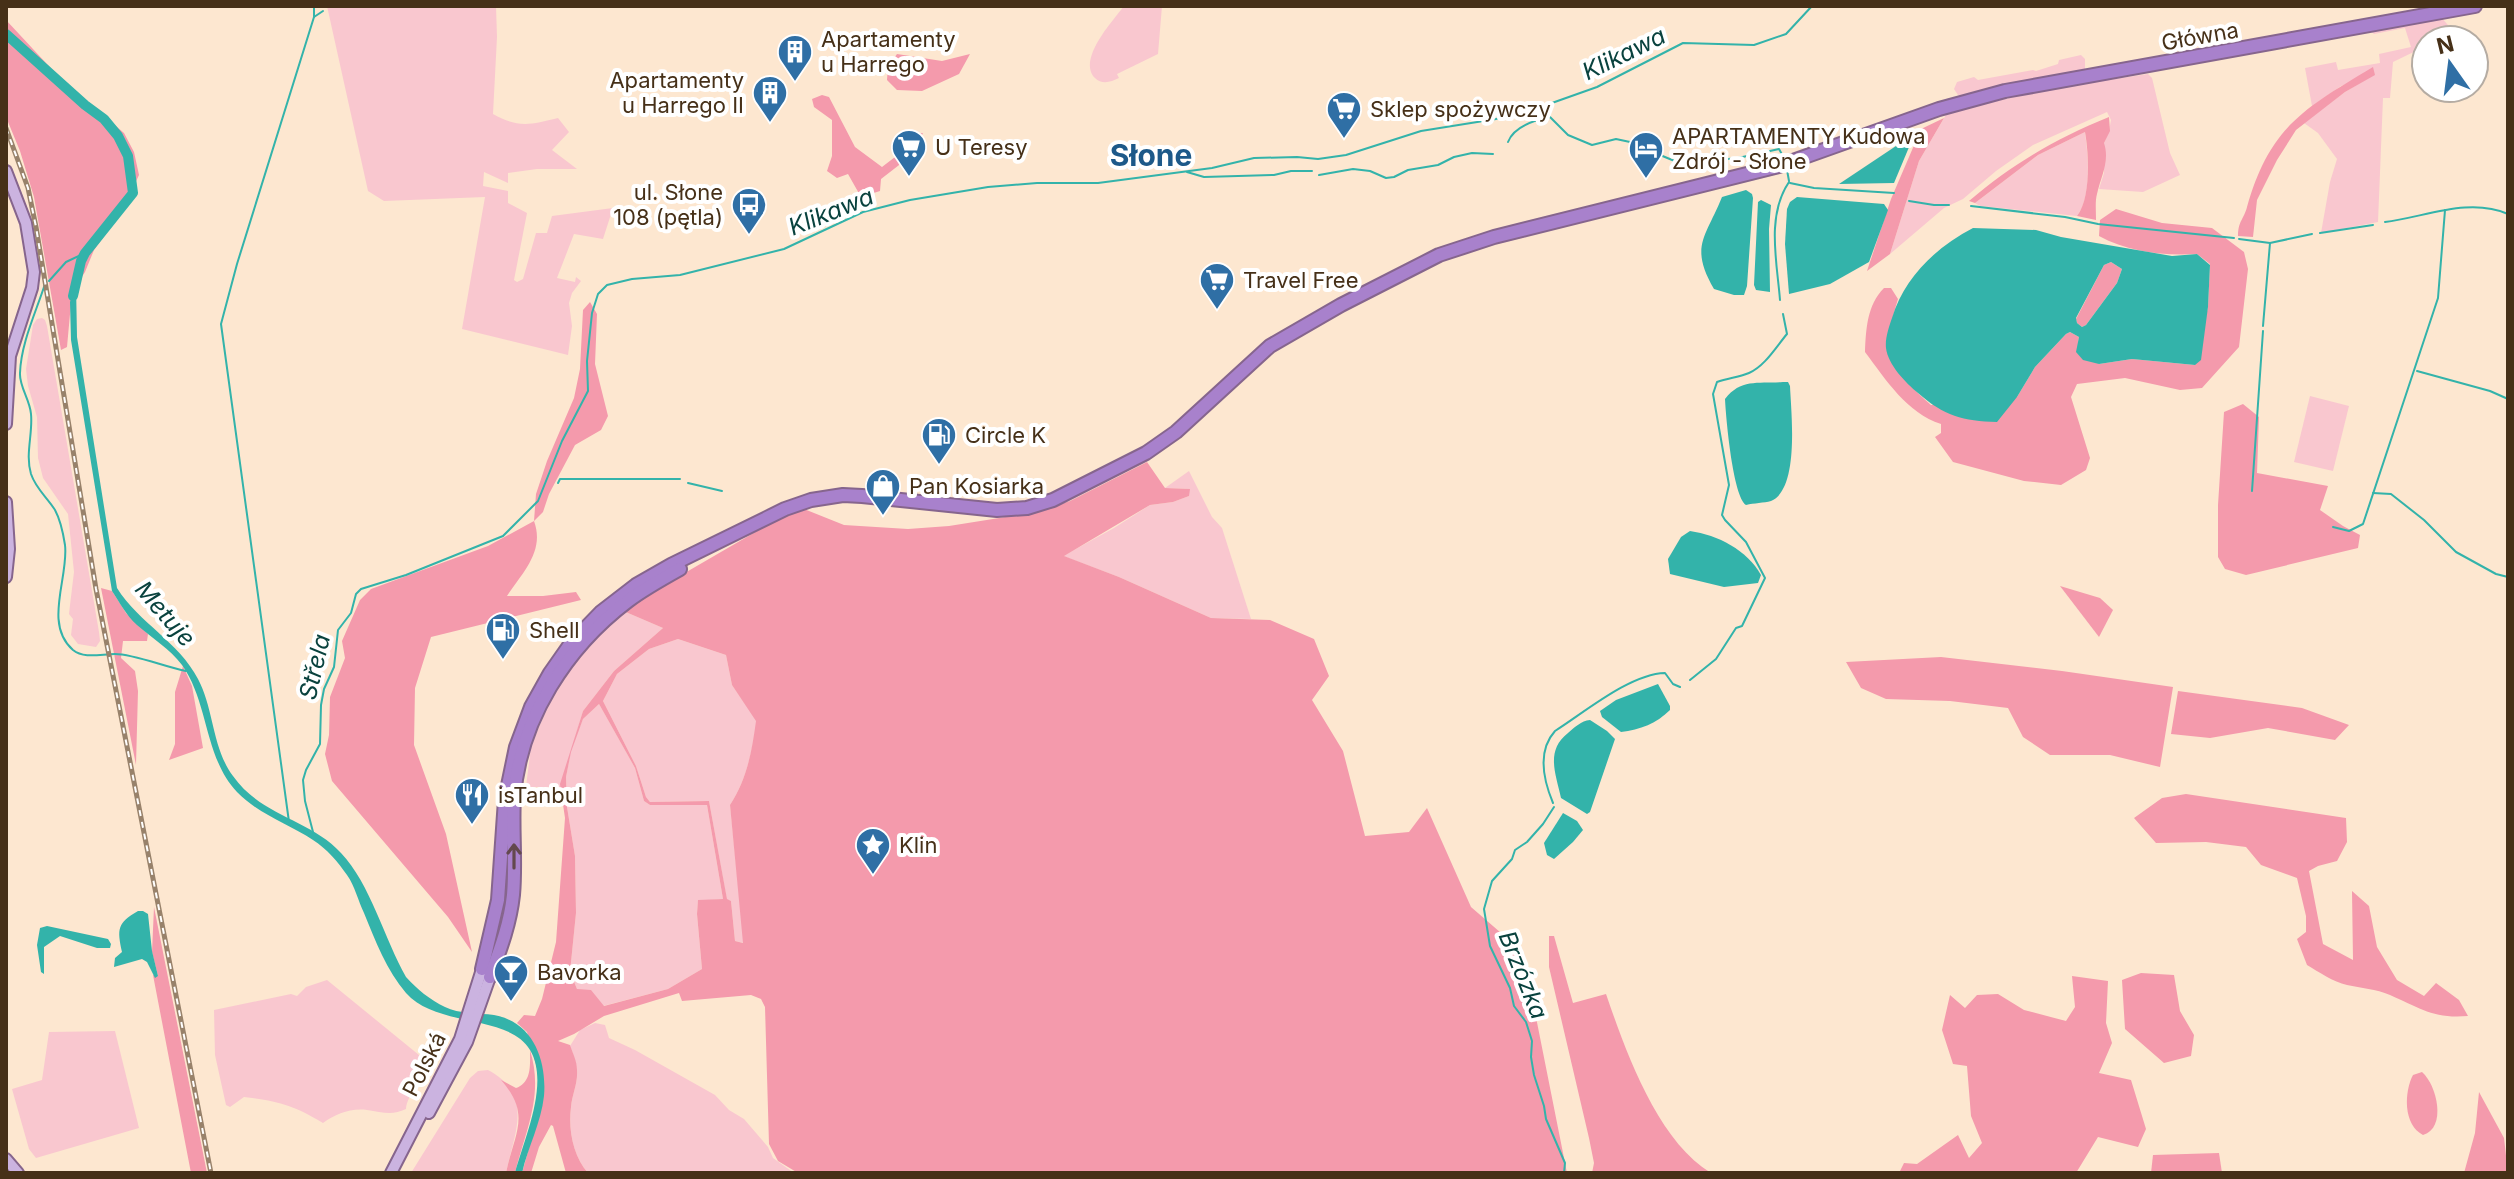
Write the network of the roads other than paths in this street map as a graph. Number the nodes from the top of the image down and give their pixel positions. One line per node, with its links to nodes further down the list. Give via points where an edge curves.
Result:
1 (2475, 6): 6 (highway, Główna, via 1980,97 1779,166 1439,255 1285,335 1161,443 1047,502 997,510 834,495 785,509 647,578 601,612 539,691 510,768 496,943)
2 (6, 171): 3 (main road, via 26,223 34,272 10,356)
3 (6, 424)
4 (6, 502): 5 (main road)
5 (6, 577)
6 (486, 973): 7 (main road, Polská)
7 (458, 1052): 10 (main road, Polská); 11 (main road, Polská)
8 (6, 1159): 9 (main road)
9 (18, 1173)
10 (391, 1173)
11 (398, 1173)

